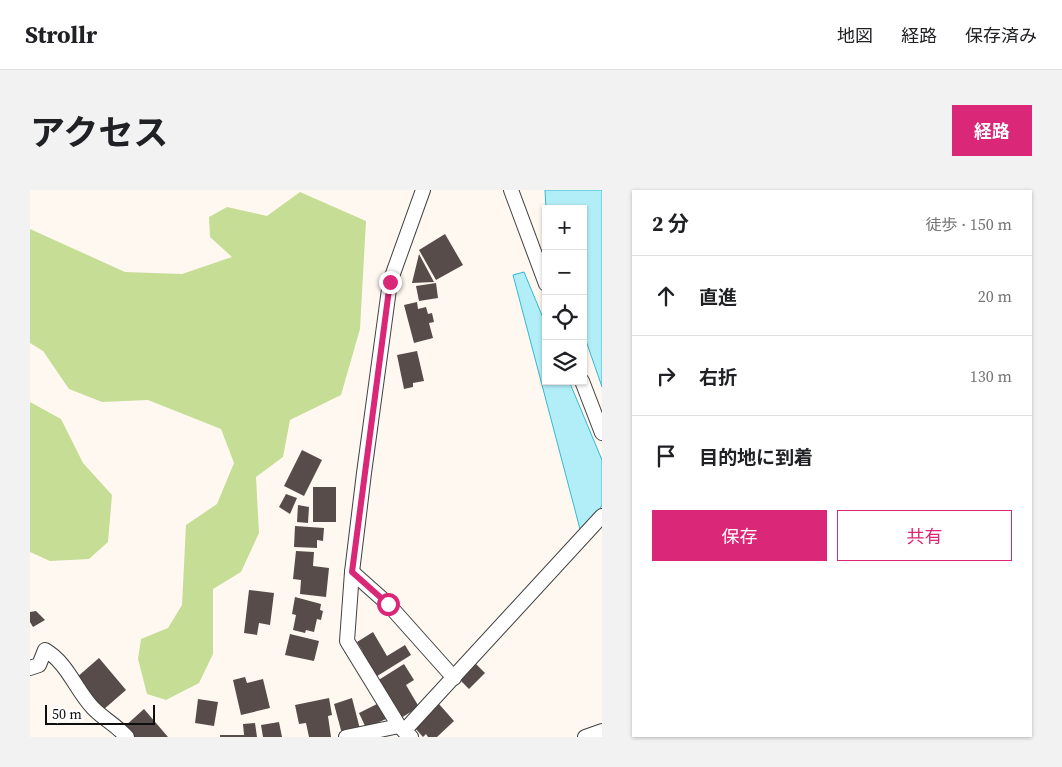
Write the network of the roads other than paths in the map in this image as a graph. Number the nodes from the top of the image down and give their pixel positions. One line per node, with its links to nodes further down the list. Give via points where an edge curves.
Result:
1 (423, 190): 7 (street, via 390,282)
2 (510, 190): 3 (street)
3 (542, 274)
4 (584, 385): 5 (street)
5 (602, 434)
6 (602, 516): 9 (street)
7 (352, 572): 9 (street, via 388,604); 10 (street, via 347,641)
8 (30, 668): 12 (street, via 39,665 45,650 56,656 94,709)
9 (454, 678): 10 (street)
10 (405, 731): 13 (street)
11 (602, 731): 14 (street)
12 (127, 737)
13 (346, 737)
14 (585, 737)

